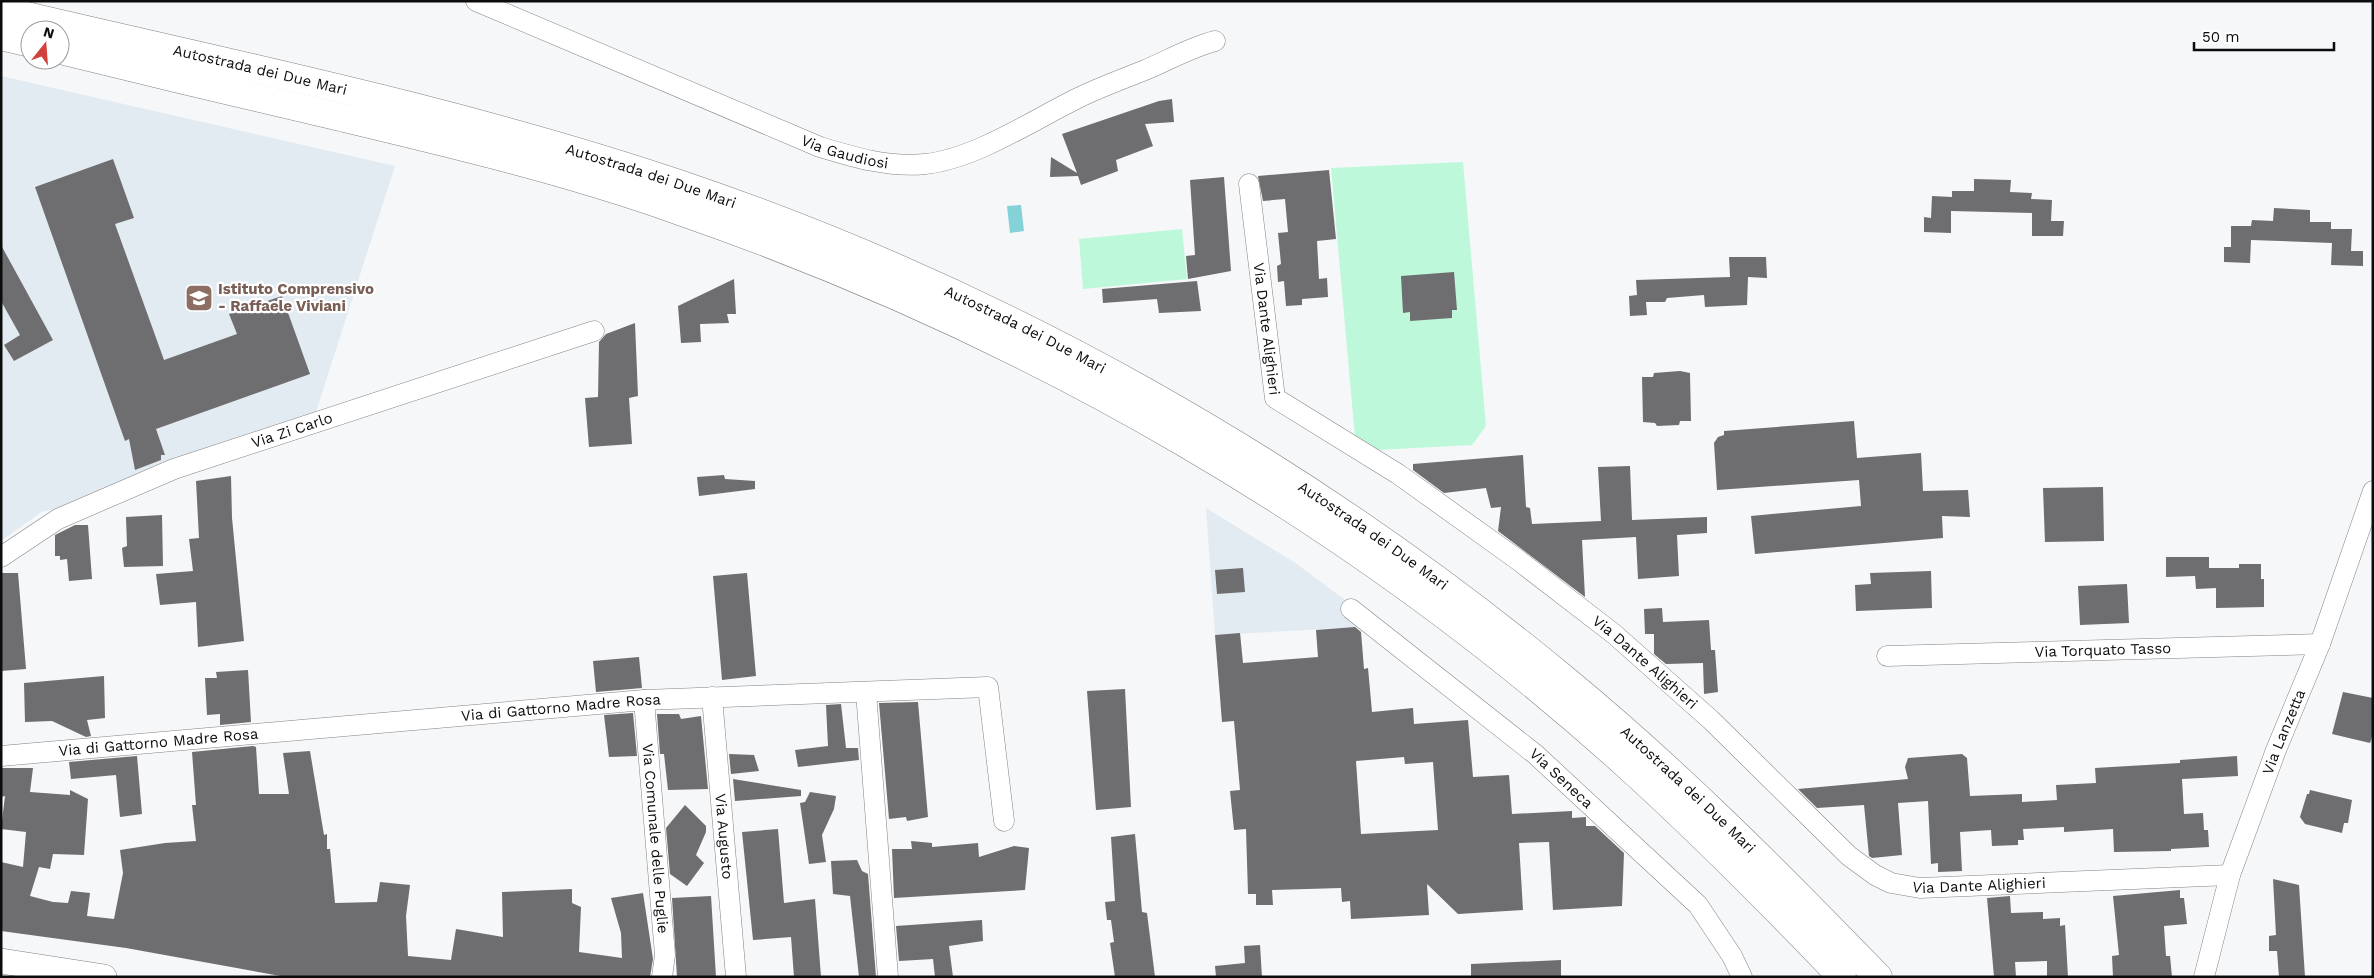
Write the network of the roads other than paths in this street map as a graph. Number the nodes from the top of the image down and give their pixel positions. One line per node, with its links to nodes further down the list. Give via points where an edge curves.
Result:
1 (476, 1): 5 (street, Via Gaudiosi, via 820,147 862,160 901,164 925,164 973,151 1079,98 1190,48)
2 (1, 10): 29 (highway, Autostrada dei Due Mari, via 487,126 595,157 778,219 949,291 1058,344 1252,454 1404,555 1486,616 1573,686 1710,808)
3 (1, 36): 4 (highway)
4 (20, 41)
5 (1215, 41)
6 (70, 52): 28 (highway, Autostrada dei Due Mari, via 480,151 674,208 863,281 1046,366 1135,413 1229,470 1375,565 1471,636 1633,771 1700,833)
7 (1249, 184): 19 (street, Via Dante Alighieri, via 1275,398 1398,474 1614,634 1724,731 1850,856 1875,875 1892,883 1920,888)
8 (594, 331): 10 (street, Via Zi Carlo, via 174,469 58,519)
9 (2373, 491): 12 (street, Via Lanzetta)
10 (1, 557)
11 (1351, 609): 27 (street, Via Seneca, via 1535,754 1698,905)
12 (2320, 644): 13 (street, Via Torquato Tasso); 19 (street, Via Lanzetta, via 2276,750)
13 (1886, 656)
14 (866, 692): 15 (street, Via di Gattorno Madre Rosa); 18 (street, Via di Gattorno Madre Rosa, via 988,687); 26 (street)
15 (712, 697): 16 (street, Via di Gattorno Madre Rosa); 25 (street, Via Augusto)
16 (644, 700): 17 (street, Via di Gattorno Madre Rosa); 24 (street, Via Comunale delle Puglie, via 665,955)
17 (1, 756)
18 (1004, 821)
19 (2230, 875): 30 (street, Via Lanzetta)
20 (1, 961): 23 (main road)
21 (1, 976): 22 (main road)
22 (6, 977)
23 (104, 977)
24 (662, 977)
25 (736, 977)
26 (888, 977)
27 (1742, 977)
28 (1842, 977)
29 (1878, 977)
30 (2204, 977)

